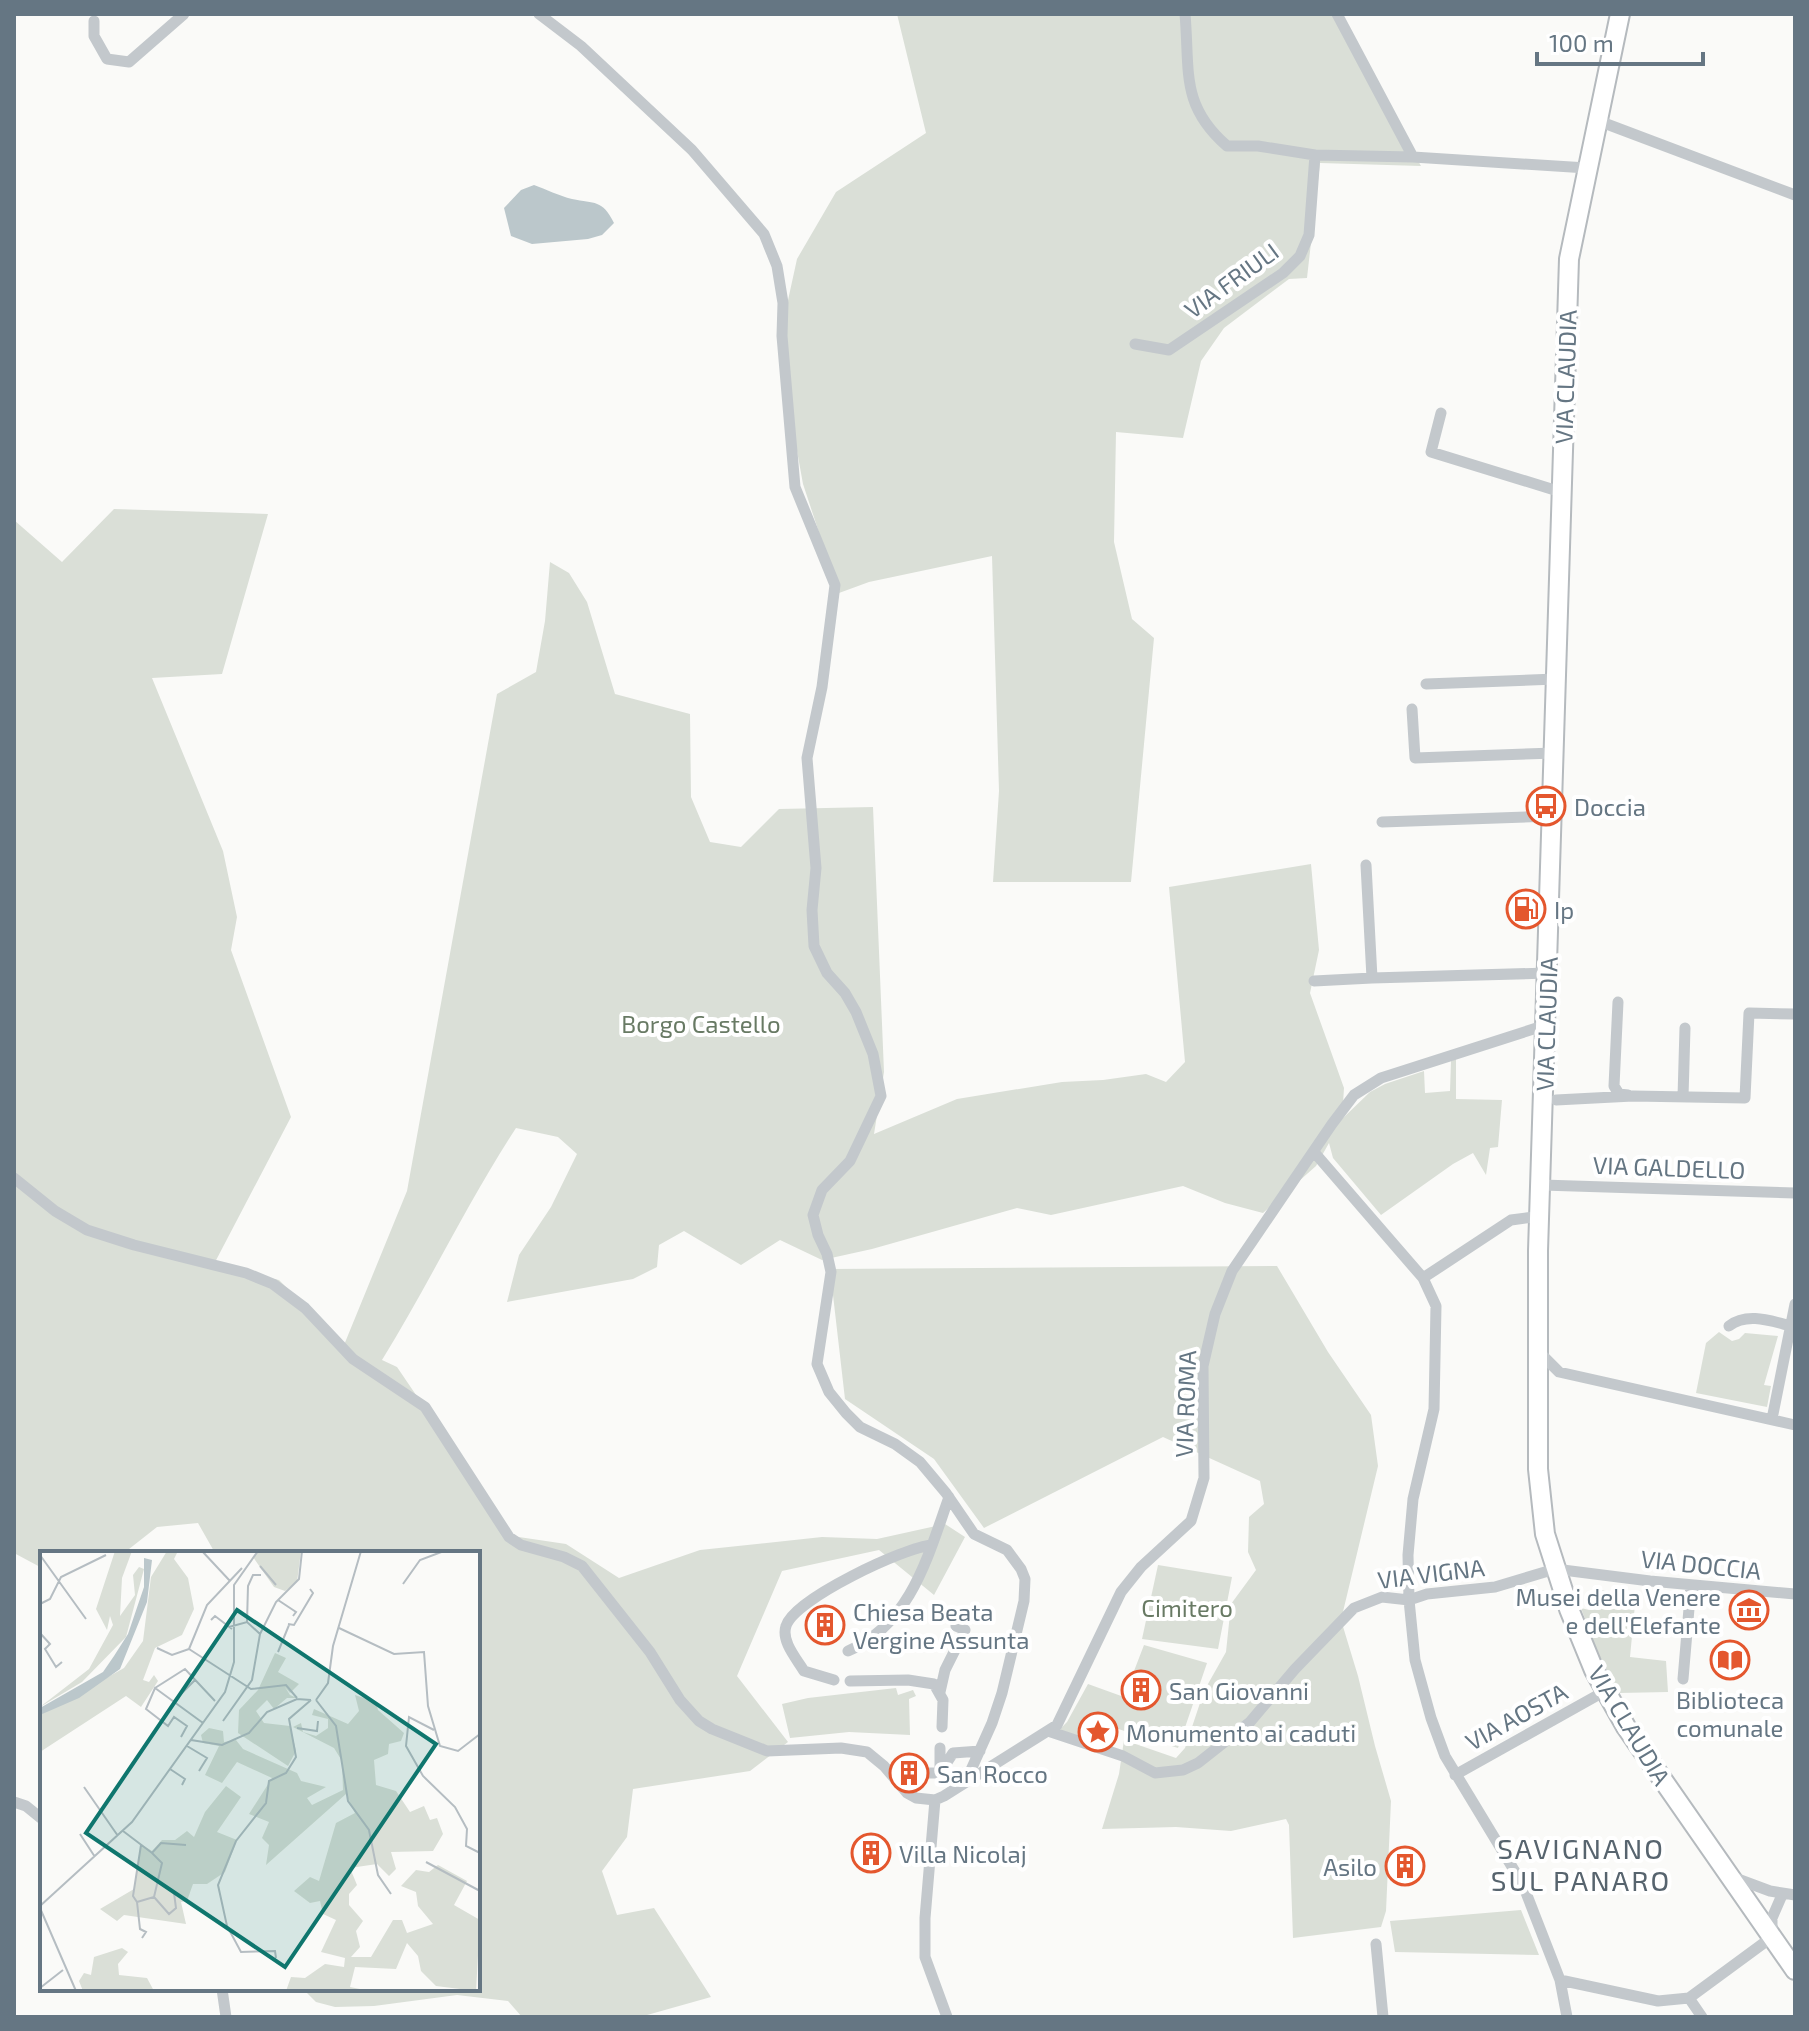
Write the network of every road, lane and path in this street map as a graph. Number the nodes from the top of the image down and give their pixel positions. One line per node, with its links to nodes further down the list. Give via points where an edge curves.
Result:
1 (184, 14): 6 (street, via 129,62 107,59 94,36)
2 (539, 14): 46 (street, via 692,150 764,234 777,266 795,487 835,585 807,758 816,868 814,946 856,1012 873,1054 881,1096 850,1161 822,1190 813,1215 831,1272 817,1364 846,1413 920,1462)
3 (1185, 14): 8 (street, via 1188,81 1196,110 1211,132 1227,146)
4 (1337, 14): 9 (street)
5 (1620, 14): 7 (main road, VIA CLAUDIA)
6 (94, 21)
7 (1596, 120): 10 (main road, VIA CLAUDIA); 11 (street)
8 (1315, 155): 9 (street); 12 (street, VIA FRIULI, via 1309,235 1300,256 1169,350)
9 (1413, 157): 10 (street)
10 (1587, 168): 14 (main road, VIA CLAUDIA, via 1569,259)
11 (1795, 195)
12 (1135, 344)
13 (1441, 413): 14 (street, via 1431,452)
14 (1561, 492): 15 (main road, VIA CLAUDIA)
15 (1556, 679): 16 (street); 18 (main road, VIA CLAUDIA)
16 (1426, 684)
17 (1412, 709): 18 (street, via 1415,758)
18 (1555, 753): 19 (main road, VIA CLAUDIA)
19 (1552, 816): 20 (street); 22 (main road, VIA CLAUDIA)
20 (1382, 822)
21 (1366, 865): 23 (street)
22 (1548, 973): 23 (street); 27 (main road, VIA CLAUDIA)
23 (1372, 978): 24 (street)
24 (1314, 981)
25 (1618, 1002): 29 (street, via 1614,1086 1619,1094)
26 (1795, 1014): 30 (street, via 1749,1013 1745,1098)
27 (1546, 1025): 32 (street, VIA ROMA, via 1381,1078 1354,1095); 34 (main road, VIA CLAUDIA)
28 (1685, 1028): 30 (street)
29 (1633, 1096): 30 (street); 31 (street)
30 (1683, 1097)
31 (1556, 1100)
32 (1314, 1152): 37 (street); 60 (street, VIA ROMA, via 1232,1271 1215,1314 1203,1366 1204,1478 1191,1521 1121,1592 1064,1714)
33 (14, 1178): 66 (street, via 87,1230 246,1273 273,1284 305,1308 353,1359 425,1407 509,1537 582,1566 699,1721 767,1751 867,1752)
34 (1542, 1185): 35 (street, VIA GALDELLO); 36 (main road, VIA CLAUDIA)
35 (1795, 1193)
36 (1540, 1216): 37 (street, via 1511,1220); 41 (main road, VIA CLAUDIA)
37 (1423, 1278): 51 (street, via 1436,1306 1434,1409 1413,1499)
38 (1795, 1304): 40 (street)
39 (1729, 1326): 40 (street, via 1752,1318)
40 (1791, 1326): 44 (street)
41 (1538, 1350): 42 (street); 43 (main road, VIA CLAUDIA)
42 (1559, 1372): 43 (street); 44 (street)
43 (1538, 1383): 48 (main road, VIA CLAUDIA, via 1538,1469)
44 (1772, 1419): 45 (street)
45 (1795, 1425)
46 (949, 1497): 47 (street); 62 (street, via 974,1534 1007,1550 1025,1579 1002,1693)
47 (932, 1545): 53 (street, via 906,1603); 55 (street, via 917,1546 835,1585 793,1612 784,1637 796,1658 804,1671)
48 (1555, 1569): 49 (street, VIA DOCCIA); 51 (street, VIA VIGNA, via 1495,1587); 70 (main road, VIA CLAUDIA, via 1610,1698)
49 (1691, 1585): 50 (street, VIA DOCCIA); 54 (street)
50 (1795, 1594)
51 (1409, 1600): 60 (street, VIA VIGNA, via 1382,1597 1354,1608 1250,1722 1198,1763 1155,1773 1123,1756); 64 (street, via 1415,1660)
52 (956, 1626): 57 (street, via 965,1630)
53 (848, 1651)
54 (1683, 1679)
55 (834, 1680)
56 (850, 1681): 57 (street, via 924,1681)
57 (940, 1692): 59 (street)
58 (1598, 1695): 64 (street, VIA AOSTA)
59 (942, 1727)
60 (1048, 1731): 65 (street, VIA ROMA)
61 (940, 1748): 63 (street)
62 (980, 1751): 63 (street, via 953,1753); 65 (street)
63 (940, 1773): 66 (street, via 921,1773)
64 (1455, 1775): 77 (street, via 1523,1885)
65 (965, 1782): 67 (street, VIA ROMA)
66 (904, 1789): 67 (street, via 916,1798)
67 (935, 1800): 81 (street, via 925,1957)
68 (14, 1802): 69 (street)
69 (40, 1817)
70 (1726, 1873): 71 (street); 73 (main road, VIA CLAUDIA)
71 (1777, 1895): 72 (street); 73 (street, via 1756,1896); 74 (street)
72 (1795, 1895)
73 (1749, 1905): 74 (main road, VIA CLAUDIA)
74 (1772, 1937): 76 (main road, VIA CLAUDIA); 79 (street)
75 (1376, 1944): 82 (street)
76 (1795, 1970)
77 (1560, 1980): 79 (street, via 1658,2001); 83 (street)
78 (222, 1991): 80 (street)
79 (1689, 1998): 84 (street)
80 (226, 2017)
81 (947, 2017)
82 (1383, 2017)
83 (1567, 2017)
84 (1702, 2017)

